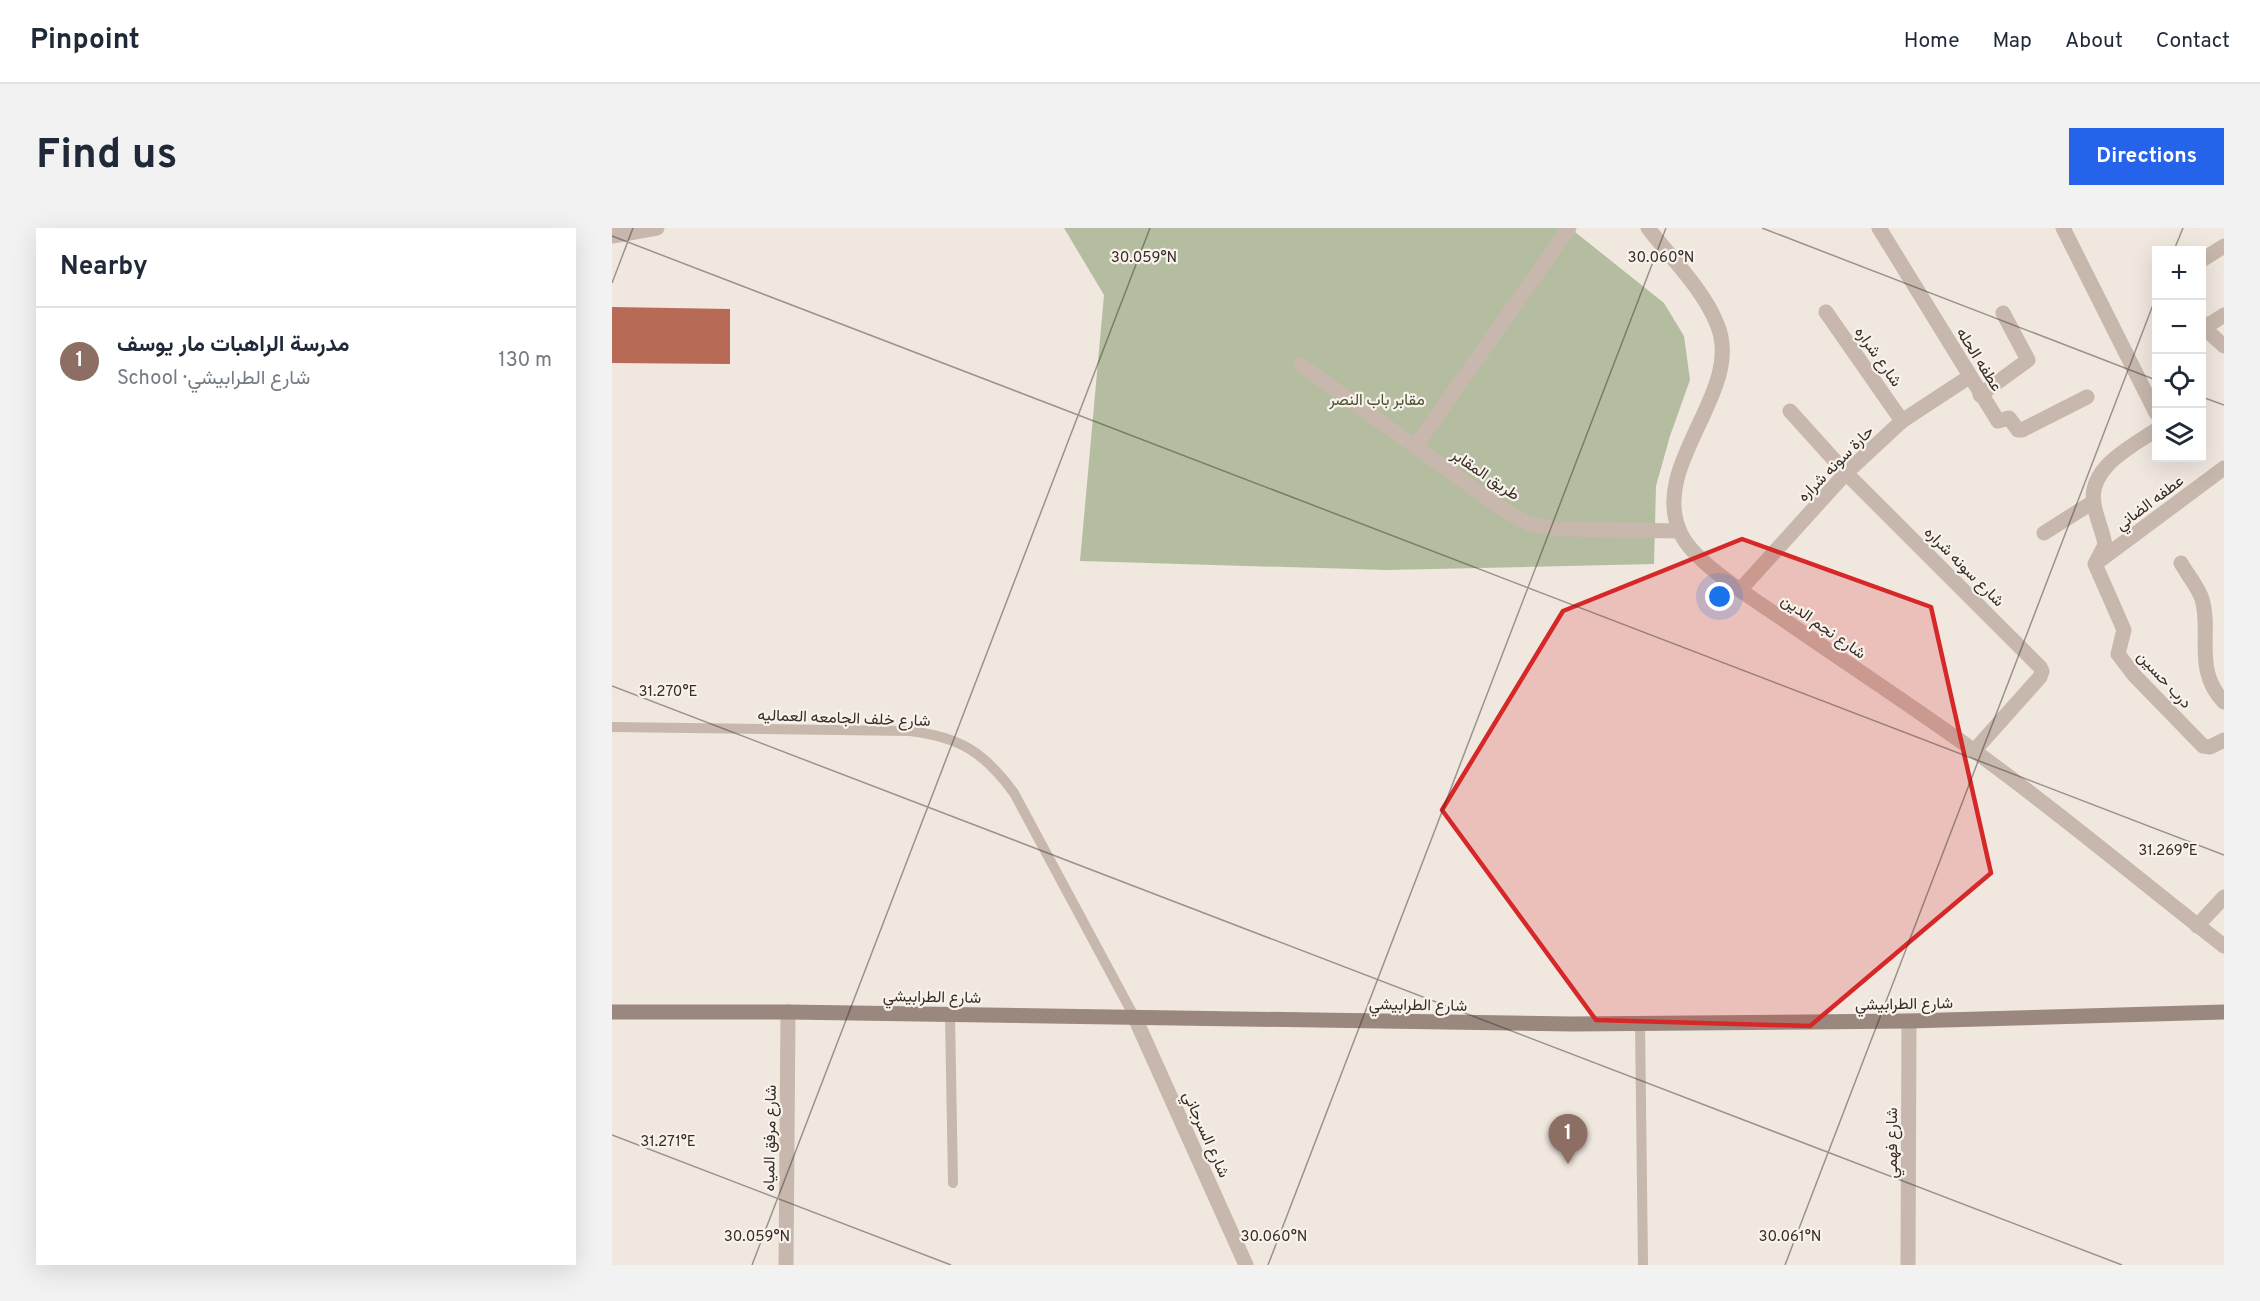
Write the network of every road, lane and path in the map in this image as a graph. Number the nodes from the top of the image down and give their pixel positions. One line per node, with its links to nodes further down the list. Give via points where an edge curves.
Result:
1 (657, 228): 6 (street)
2 (1569, 228): 23 (street)
3 (1648, 228): 27 (street, شارع نجم الدين, via 1707,305 1718,325 1722,347 1720,369 1674,493)
4 (1879, 228): 16 (street, عطفه الحله)
5 (2063, 228): 19 (street)
6 (612, 236)
7 (2224, 246): 8 (street)
8 (2206, 257)
9 (1826, 312): 21 (street, شارع شراره)
10 (2003, 313): 17 (street, via 2028,360)
11 (2224, 315): 12 (street)
12 (2206, 324)
13 (2206, 328): 14 (street)
14 (2224, 346)
15 (1301, 365): 23 (street, طريق المقابر)
16 (1969, 377): 17 (street, عطفه الحله); 21 (street, حارة سونه شراره)
17 (1980, 395): 18 (street, عطفه الحله, via 1998,421 2009,418 2020,431)
18 (2086, 397)
19 (2154, 408)
20 (1790, 411): 25 (street, شارع سونه شراره)
21 (1902, 421): 25 (street, حارة سونه شراره)
22 (2152, 433): 26 (street, via 2110,461 2102,472)
23 (1415, 447): 27 (street, طريق المقابر, via 1503,510 1528,523 1556,529)
24 (2224, 468): 30 (street, عطفه الضاني)
25 (1846, 473): 31 (street, حارة سونه شراره); 35 (street, شارع سونه شراره, via 2042,671)
26 (2093, 502): 28 (street); 30 (street, via 2105,545)
27 (1679, 531): 31 (street, شارع نجم الدين, via 1687,546)
28 (2044, 533)
29 (2181, 563): 32 (street, via 2201,599 2204,658 2217,694)
30 (2096, 564): 34 (street, درب حسين, via 2124,630 2118,654 2203,746 2211,747)
31 (1740, 590): 35 (street, شارع نجم الدين)
32 (2224, 702)
33 (612, 727): 43 (lane, شارع خلف الجامعه العماليه, via 910,731 941,735 970,748 995,768 1014,794)
34 (2224, 740)
35 (1974, 751): 37 (street, شارع نجم الدين)
36 (2224, 897): 37 (street)
37 (2197, 926): 38 (street, شارع نجم الدين)
38 (2224, 946)
39 (612, 1012): 40 (street, شارع الطرابيشي)
40 (788, 1012): 42 (street, شارع الطرابيشي); 47 (street, شارع مرفق المياه)
41 (2224, 1012): 44 (street, شارع الطرابيشي)
42 (950, 1015): 43 (street, شارع الطرابيشي); 46 (lane)
43 (1135, 1018): 45 (street, شارع الطرابيشي); 48 (street, شارع السرجاني)
44 (1909, 1021): 45 (street, شارع الطرابيشي); 50 (street, شارع فهمي)
45 (1640, 1023): 49 (lane)
46 (953, 1183)
47 (786, 1265)
48 (1246, 1265)
49 (1643, 1265)
50 (1908, 1265)

